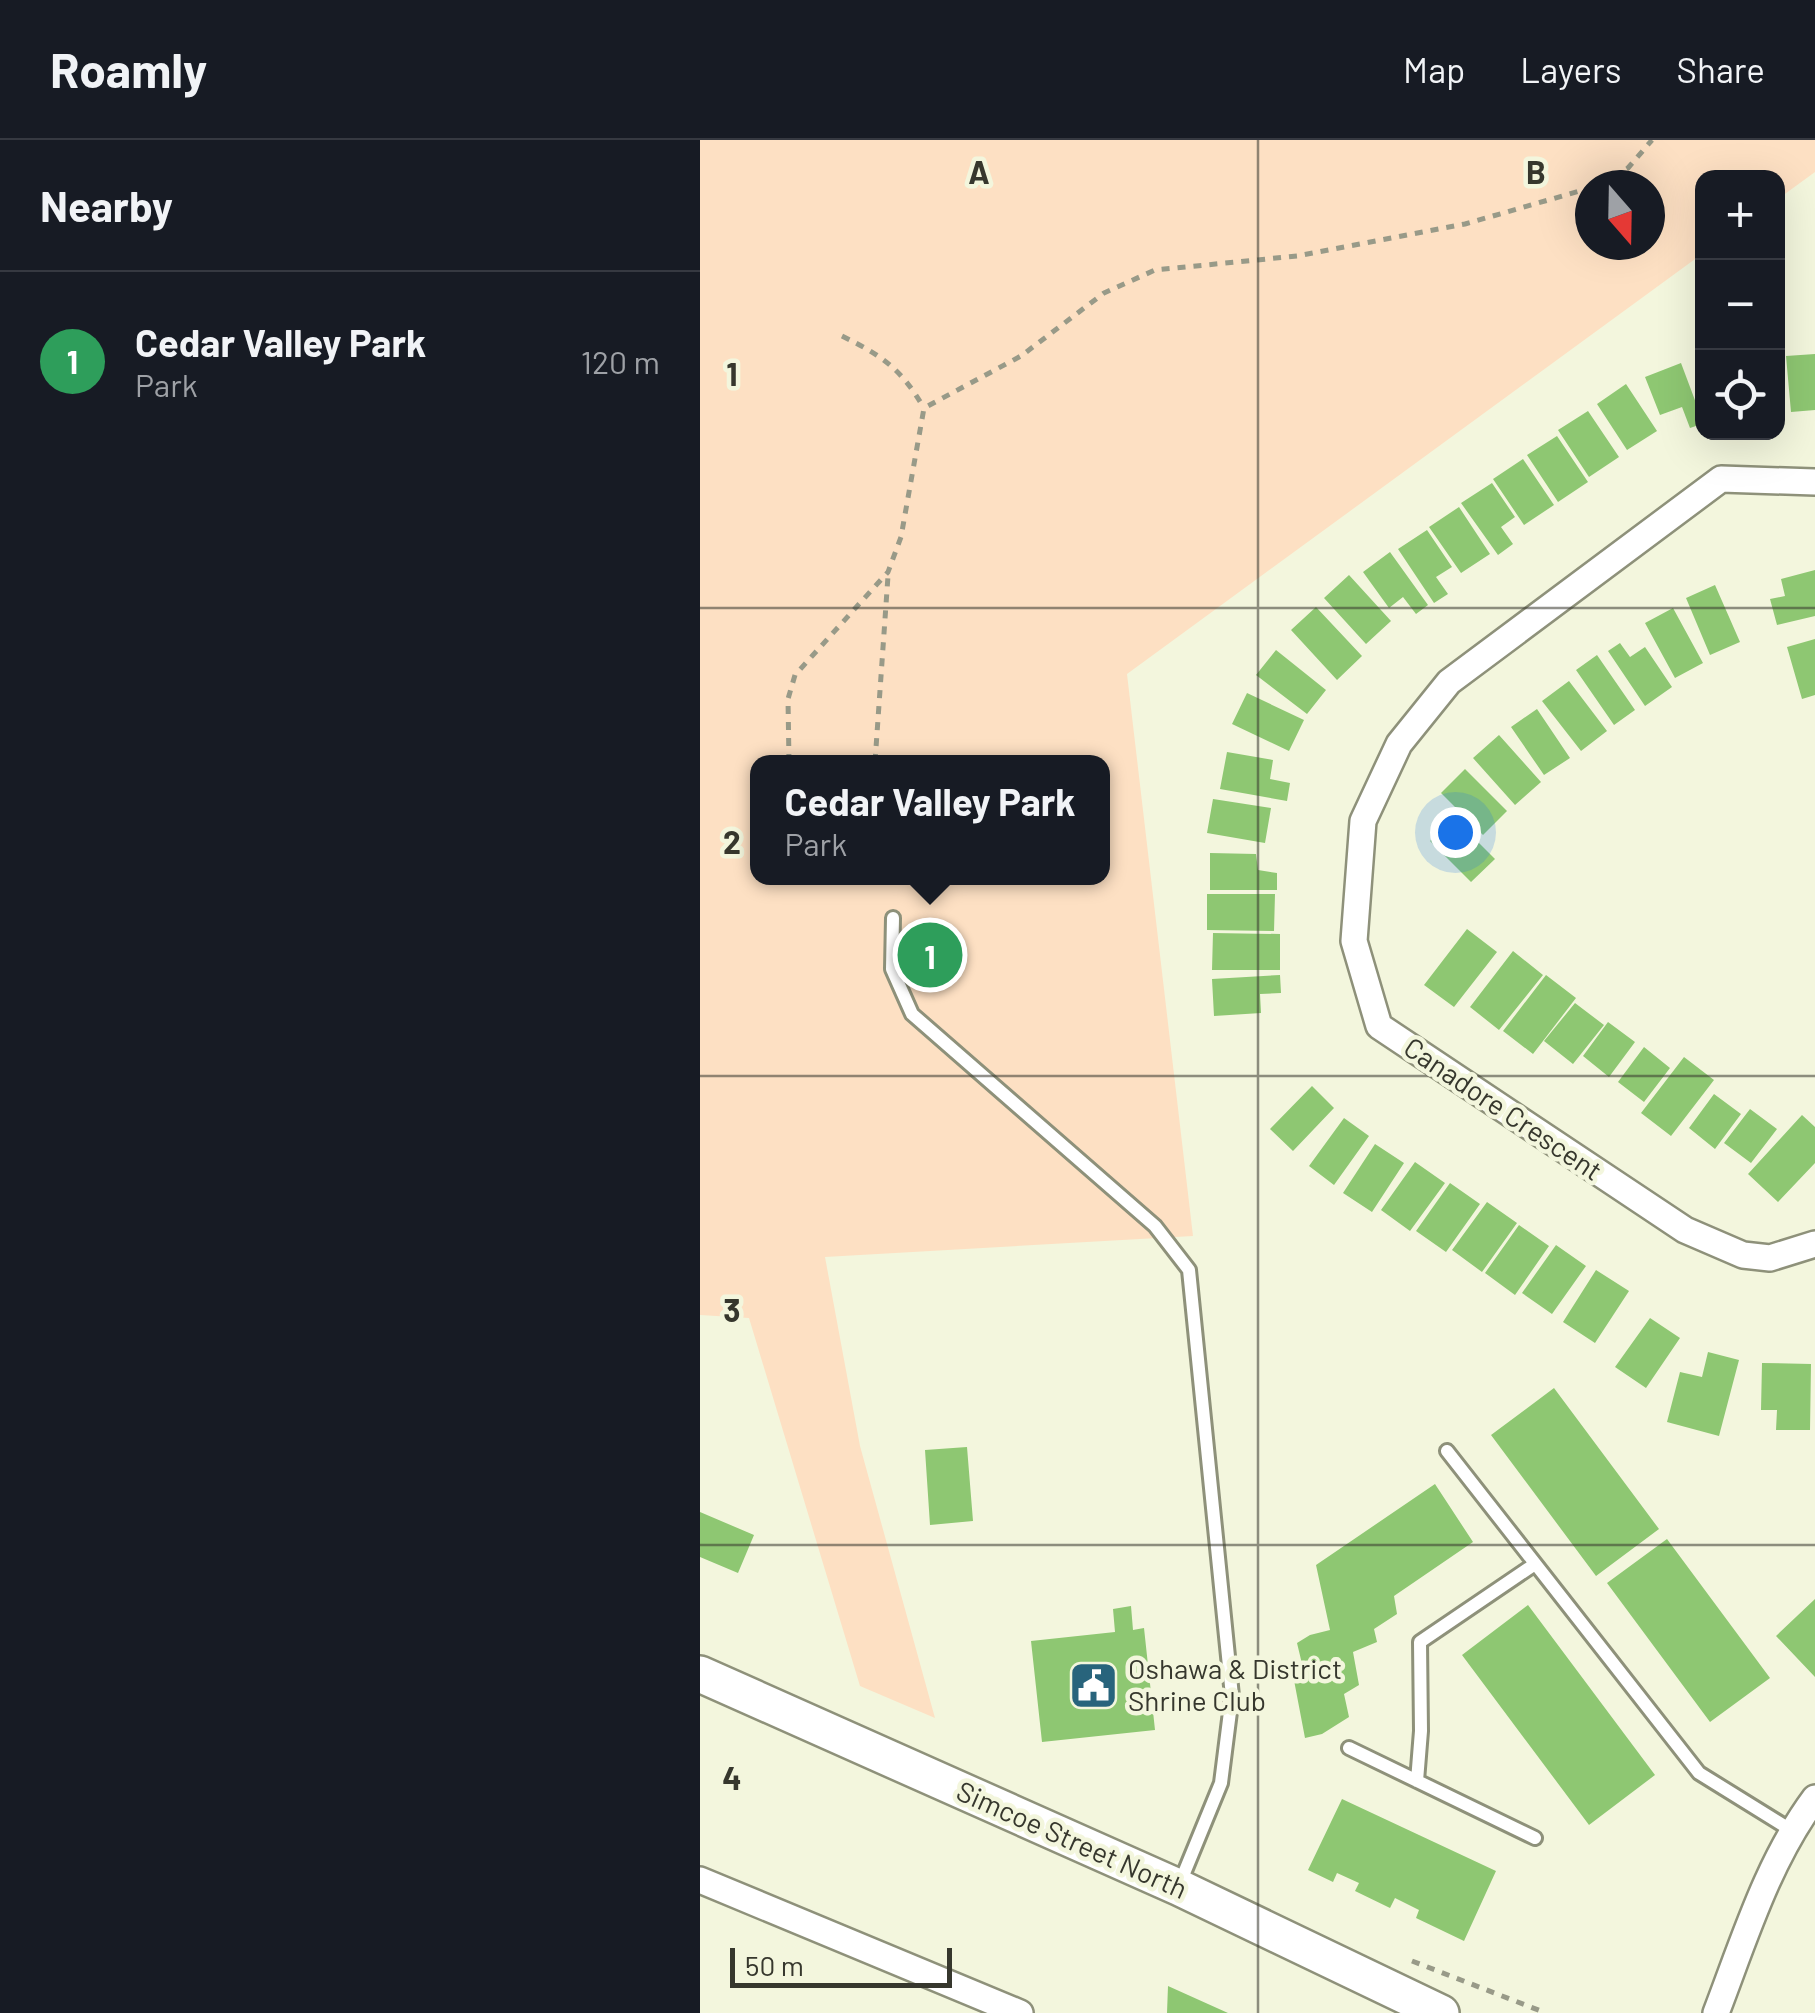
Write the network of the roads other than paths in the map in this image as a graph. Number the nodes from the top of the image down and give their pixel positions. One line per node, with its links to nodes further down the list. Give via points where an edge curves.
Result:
1 (1815, 482): 3 (street, Canadore Crescent, via 1721,479 1449,682 1399,744 1363,821 1354,941 1379,1026 1684,1230 1742,1255 1770,1258)
2 (893, 918): 13 (lane, via 892,969 912,1014 1156,1226 1189,1270 1232,1696 1221,1783)
3 (1815, 1244)
4 (1446, 1452): 5 (lane)
5 (1534, 1564): 8 (lane, via 1420,1642); 10 (lane, via 1699,1772)
6 (700, 1674): 13 (main road, Simcoe Street North)
7 (1349, 1748): 8 (lane)
8 (1417, 1782): 11 (lane)
9 (1815, 1798): 10 (street)
10 (1791, 1830): 16 (street)
11 (1535, 1838)
12 (700, 1880): 14 (street)
13 (1178, 1887): 15 (main road, Simcoe Street North)
14 (1020, 2013)
15 (1441, 2013)
16 (1716, 2013)

